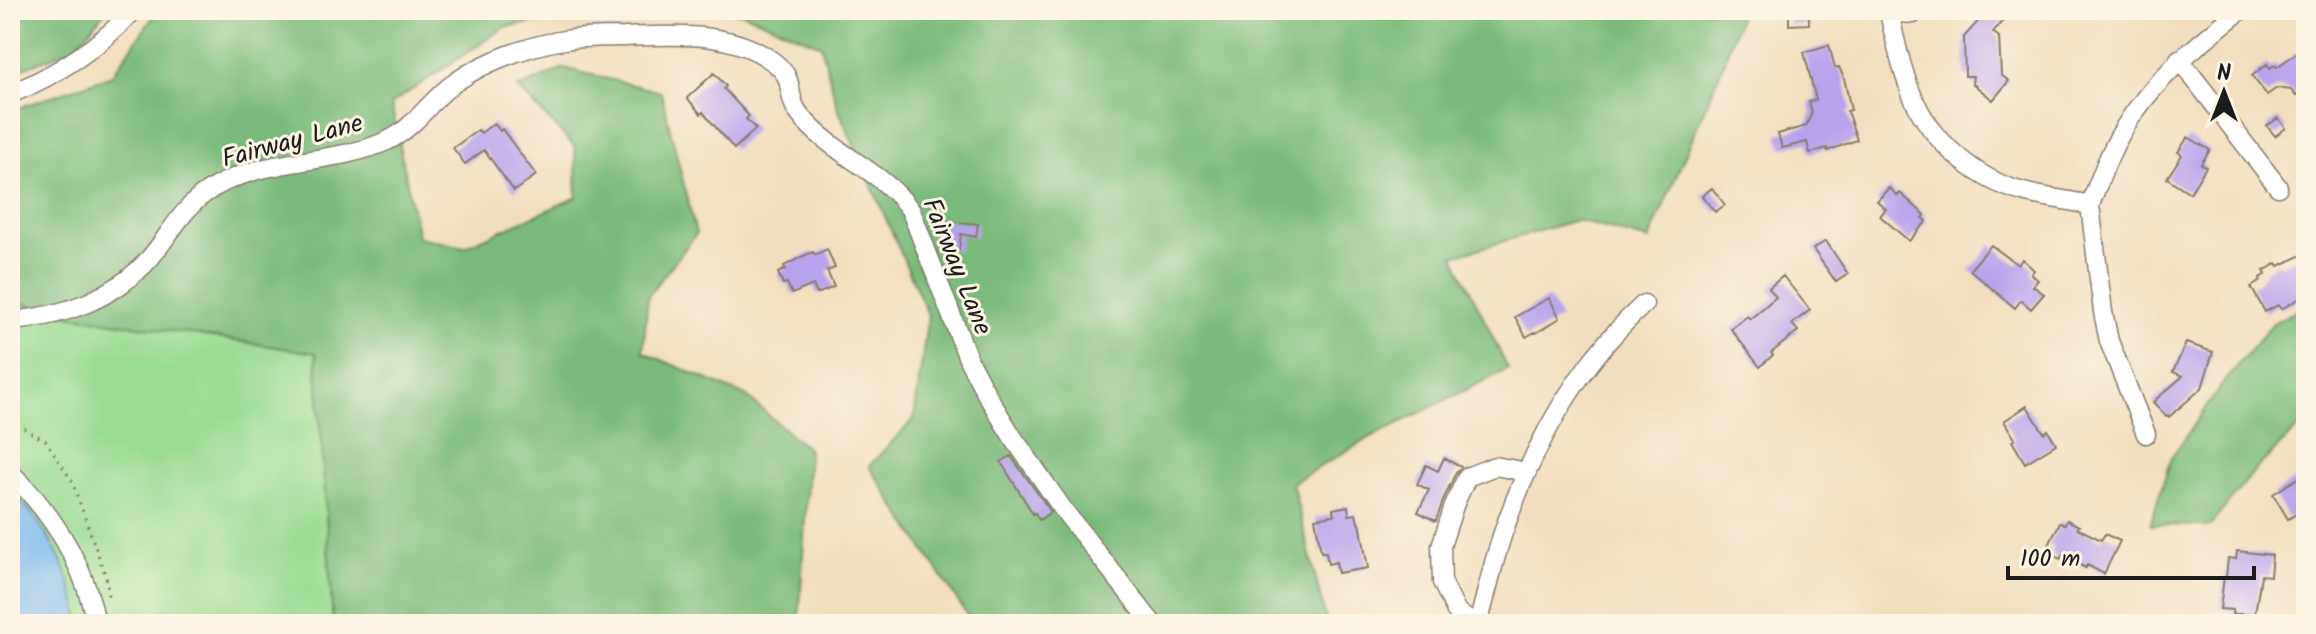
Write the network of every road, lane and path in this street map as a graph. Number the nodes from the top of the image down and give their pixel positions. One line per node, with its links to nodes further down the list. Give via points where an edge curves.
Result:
1 (134, 10): 5 (street, via 84,54)
2 (1917, 10): 7 (street, via 1889,12 1912,97 1941,141 2002,185)
3 (2241, 10): 4 (street)
4 (2179, 59): 6 (street); 7 (street, via 2121,132)
5 (10, 94)
6 (2278, 187)
7 (2090, 205): 11 (street, via 2109,341)
8 (1644, 304): 13 (street, via 1590,364)
9 (10, 321): 16 (street, Fairway Lane, via 61,314 104,295 148,260 187,209 224,182 375,146 408,128 459,79 526,49 563,40 667,35 739,44 783,71 795,106 822,138 903,198 987,395 1065,512)
10 (10, 420): 14 (path, via 46,441 72,481)
11 (2146, 434)
12 (10, 472): 15 (street, via 67,542)
13 (1527, 472): 17 (street); 17 (street, via 1495,466 1467,477 1455,503 1441,546 1442,582 1456,611)
14 (108, 595)
15 (96, 624)
16 (1153, 624)
17 (1475, 624)

